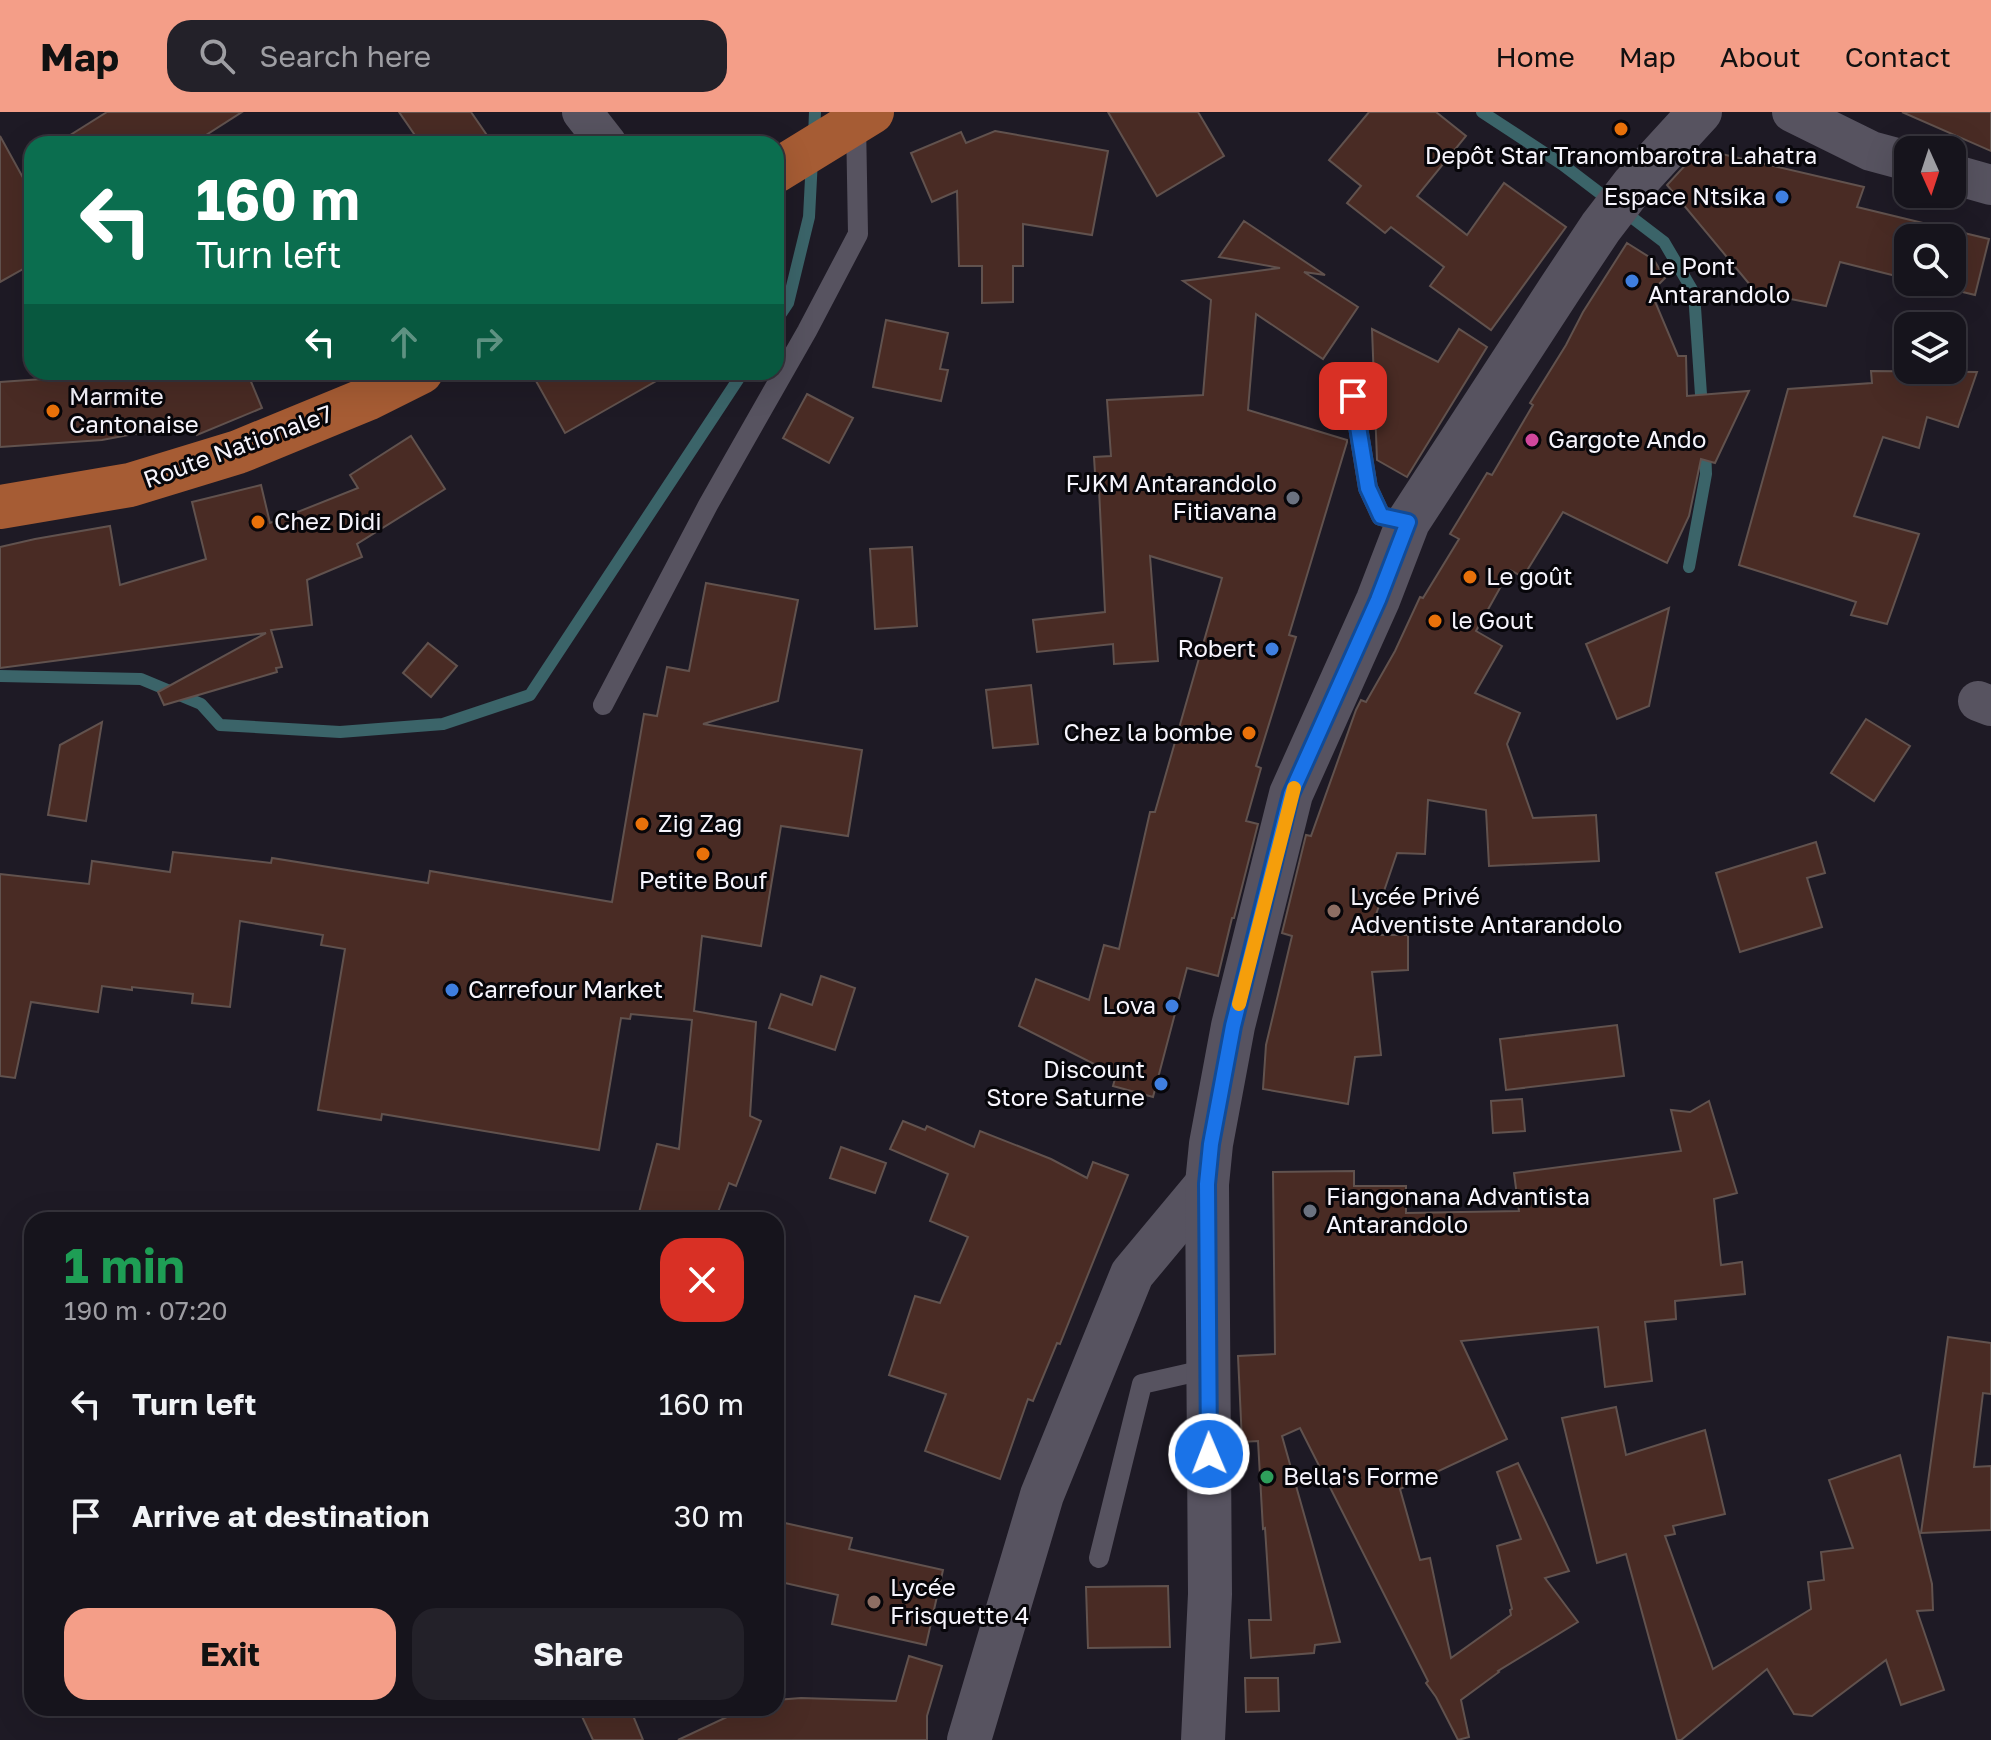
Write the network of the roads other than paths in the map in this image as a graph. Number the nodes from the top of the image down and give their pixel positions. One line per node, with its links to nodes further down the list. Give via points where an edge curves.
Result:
1 (582, 112): 5 (street)
2 (1700, 112): 15 (street, via 1601,227)
3 (1793, 113): 6 (street)
4 (864, 117): 7 (main road); 10 (lane, via 858,234)
5 (601, 136)
6 (1894, 157)
7 (784, 166)
8 (1966, 178): 9 (street)
9 (1991, 185)
10 (784, 371)
11 (405, 380): 14 (main road, Route Nationale7, via 238,452 130,485)
12 (779, 380): 16 (lane)
13 (1353, 396): 15 (lane, via 1368,488 1381,516)
14 (0, 507)
15 (1408, 522): 17 (street, via 1291,794 1233,1026)
16 (603, 705)
17 (1207, 1184): 18 (street); 20 (street, via 1132,1274 1042,1495)
18 (1208, 1369): 19 (lane, via 1142,1384); 21 (street, via 1210,1594)
19 (1099, 1558)
20 (969, 1740)
21 (1203, 1740)

